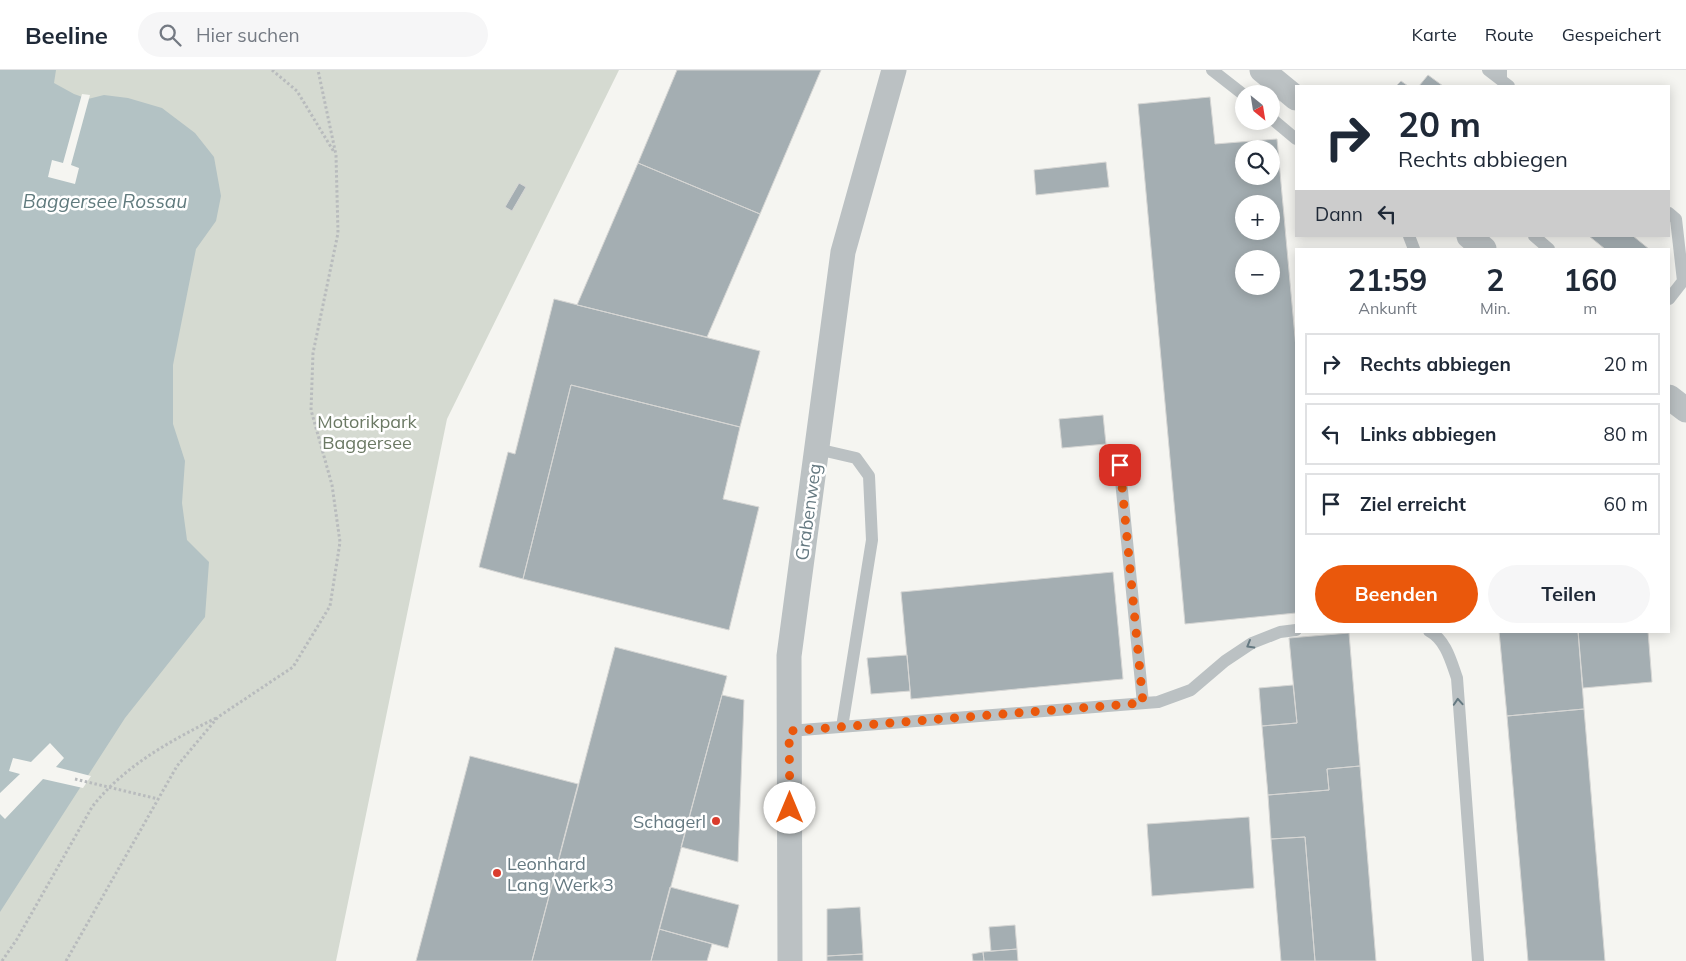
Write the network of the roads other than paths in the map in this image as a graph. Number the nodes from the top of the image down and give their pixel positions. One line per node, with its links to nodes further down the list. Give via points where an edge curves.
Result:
1 (894, 70): 18 (street, Grabenweg, via 843,252)
2 (1212, 70): 6 (lane)
3 (1262, 70): 7 (street)
4 (1488, 70): 5 (lane)
5 (1504, 79)
6 (1235, 88)
7 (1295, 97)
8 (1280, 126): 9 (lane)
9 (1295, 138)
10 (1670, 214): 15 (lane, via 1676,219 1683,281)
11 (1469, 237): 13 (street)
12 (1535, 237): 14 (lane)
13 (1483, 248)
14 (1548, 248)
15 (1670, 298)
16 (1670, 398): 17 (street)
17 (1686, 410)
18 (817, 449): 23 (lane, via 856,458 869,476 872,540); 24 (street, Grabenweg, via 789,656)
19 (1118, 450): 22 (lane)
20 (1295, 630): 22 (lane, one-way to 22, via 1280,632 1252,643 1191,690 1158,702)
21 (1434, 633): 26 (lane, one-way to 21, via 1457,678 1449,654)
22 (1143, 703): 23 (lane)
23 (842, 727): 24 (lane)
24 (789, 731): 25 (street, Grabenweg)
25 (790, 961)
26 (1478, 961)

